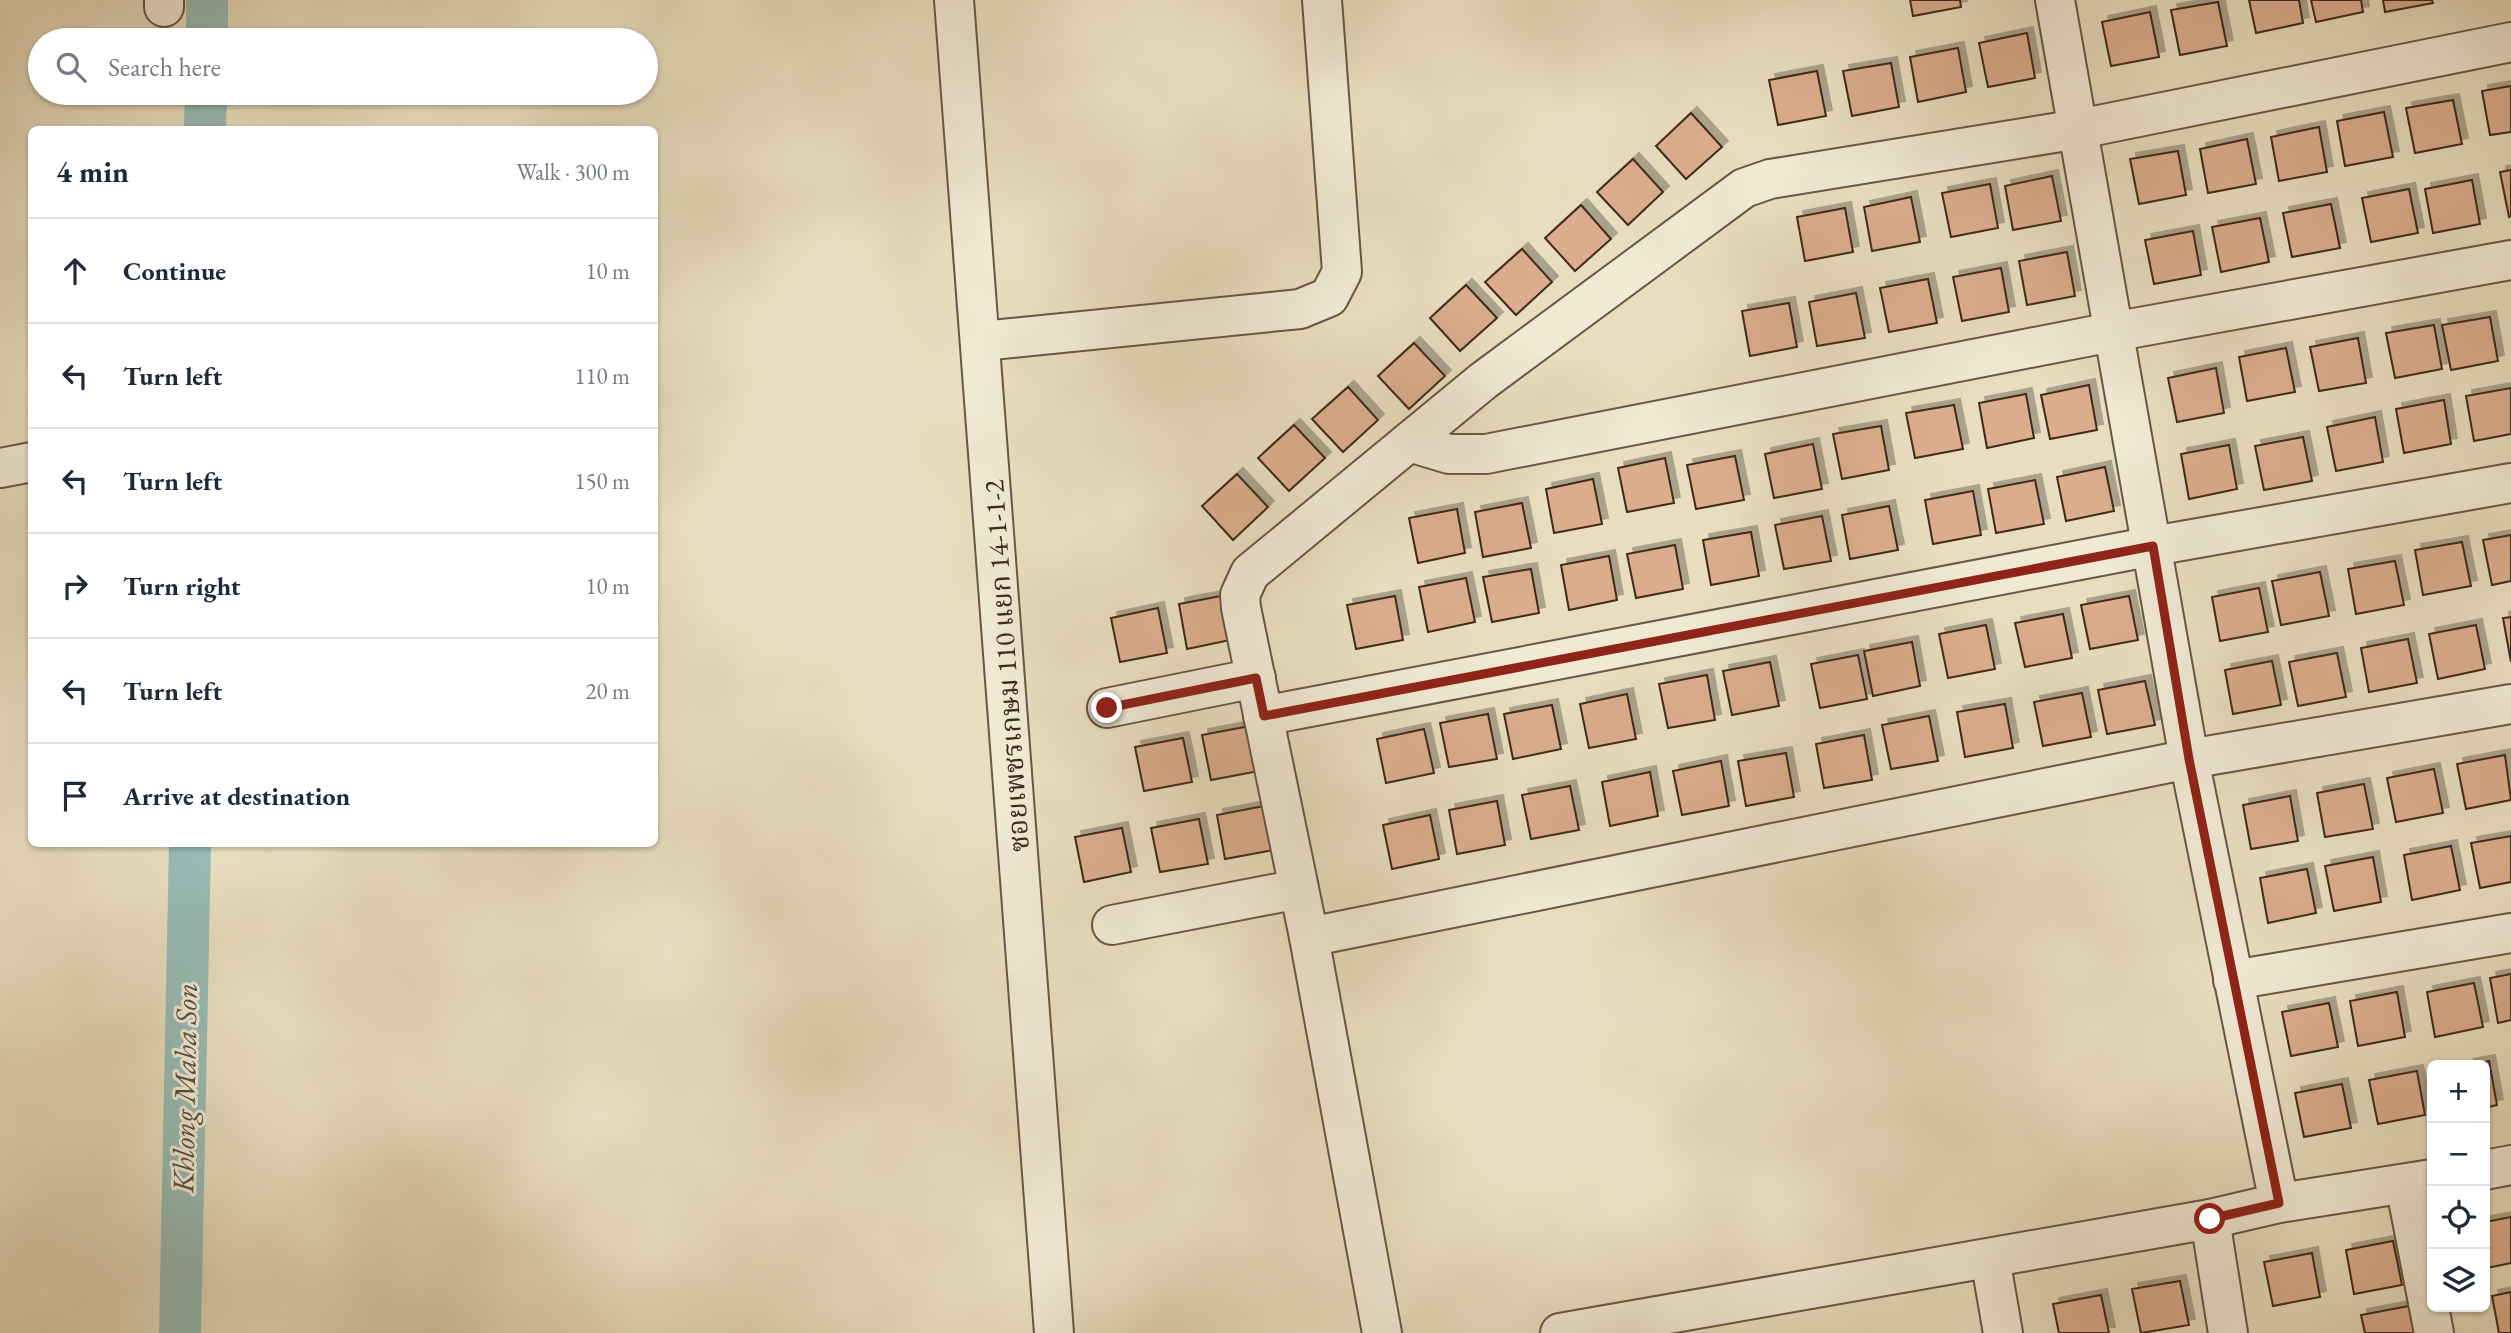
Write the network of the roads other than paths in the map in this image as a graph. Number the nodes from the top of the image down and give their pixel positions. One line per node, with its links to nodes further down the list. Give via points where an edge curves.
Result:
1 (954, 0): 8 (street, ซอยเพชรเกษม 110 แยก 14-1-1-2)
2 (1322, 0): 8 (street, via 1342,272 1329,296 1300,309)
3 (2054, 0): 5 (street)
4 (2511, 42): 5 (street)
5 (2079, 129): 7 (street); 9 (street, via 1770,179 1744,188 1494,373)
6 (2511, 260): 7 (street)
7 (2112, 332): 9 (street, via 1486,454 1449,454); 13 (street)
8 (982, 341): 30 (street, ซอยเพชรเกษม 110 แยก 14-1-1-2)
9 (1409, 442): 14 (street, via 1250,573 1240,596)
10 (28, 462): 11 (street)
11 (0, 468)
12 (2511, 483): 13 (street)
13 (2153, 546): 17 (street); 18 (street)
14 (1256, 678): 16 (street); 17 (street)
15 (2511, 704): 18 (street)
16 (1107, 708)
17 (1264, 716): 19 (street)
18 (2189, 759): 22 (street); 23 (street)
19 (1299, 889): 20 (street); 22 (street)
20 (1112, 925)
21 (2511, 933): 23 (street)
22 (1309, 937): 31 (street)
23 (2233, 980): 27 (street)
24 (2511, 1165): 25 (street)
25 (2490, 1169)
26 (2419, 1182): 27 (street); 35 (street)
27 (2279, 1203): 28 (street)
28 (2210, 1219): 29 (street); 34 (street)
29 (1990, 1258): 32 (street); 33 (street)
30 (1054, 1333)
31 (1382, 1333)
32 (1560, 1333)
33 (2003, 1333)
34 (2228, 1333)
35 (2434, 1333)

